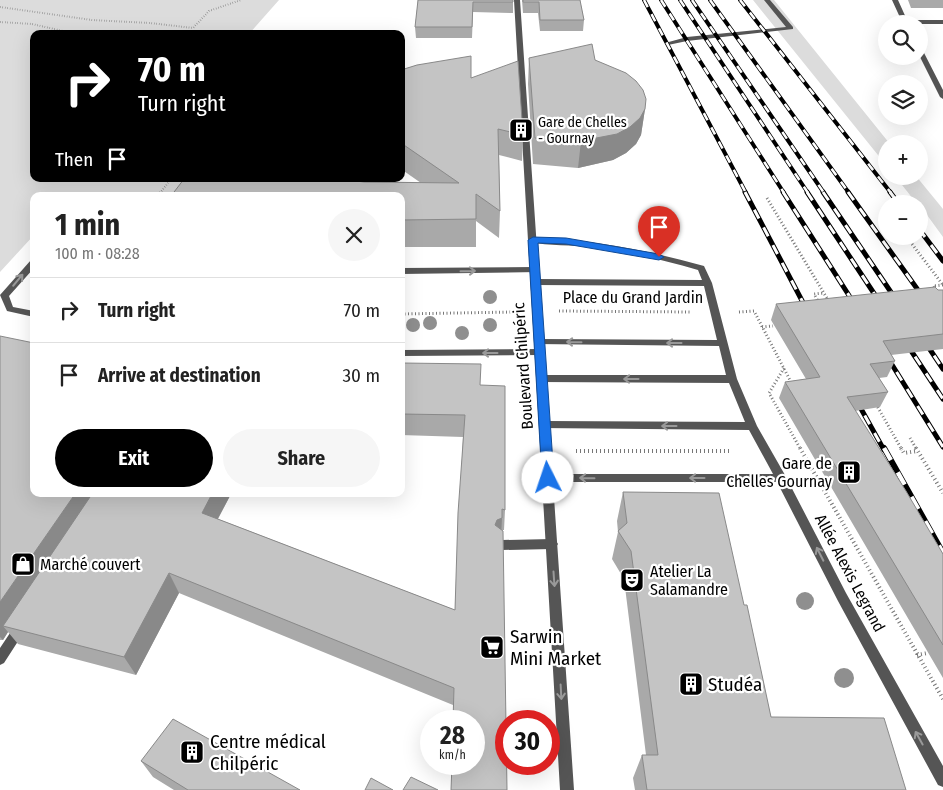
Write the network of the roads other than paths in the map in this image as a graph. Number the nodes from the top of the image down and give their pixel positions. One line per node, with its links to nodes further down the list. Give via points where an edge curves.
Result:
1 (517, 0): 10 (street, Boulevard Chilpéric)
2 (767, 0): 7 (street, via 791,28)
3 (895, 0): 4 (street)
4 (902, 15)
5 (928, 22): 6 (street)
6 (943, 22)
7 (668, 43)
8 (927, 65): 9 (street)
9 (943, 96)
10 (533, 240): 12 (street, Boulevard Chilpéric); 15 (street, via 566,241 677,261 701,268)
11 (30, 267): 16 (street, one-way to 11, via 10,309 4,296)
12 (535, 270): 13 (street, one-way to 12); 14 (street, Boulevard Chilpéric)
13 (405, 271)
14 (536, 282): 15 (street); 17 (street, Boulevard Chilpéric)
15 (708, 283): 18 (street, Allée Alexis Legrand)
16 (30, 313)
17 (539, 342): 18 (street, one-way to 17); 19 (street, Boulevard Chilpéric)
18 (723, 343): 22 (street, Allée Alexis Legrand)
19 (539, 352): 20 (street, one-way to 20); 21 (street, Boulevard Chilpéric)
20 (405, 353)
21 (542, 379): 22 (street, one-way to 21); 23 (street, Boulevard Chilpéric)
22 (732, 379): 24 (street, Allée Alexis Legrand)
23 (545, 425): 24 (street, one-way to 23); 25 (street, Boulevard Chilpéric)
24 (752, 426): 26 (street, Allée Alexis Legrand)
25 (548, 478): 26 (street, one-way to 25); 27 (street, Boulevard Chilpéric)
26 (781, 478): 31 (street, Allée Alexis Legrand, one-way to 26)
27 (552, 544): 28 (street); 32 (street, Boulevard Chilpéric, one-way to 32)
28 (502, 545)
29 (27, 617): 30 (street)
30 (0, 658)
31 (943, 780)
32 (567, 790)

